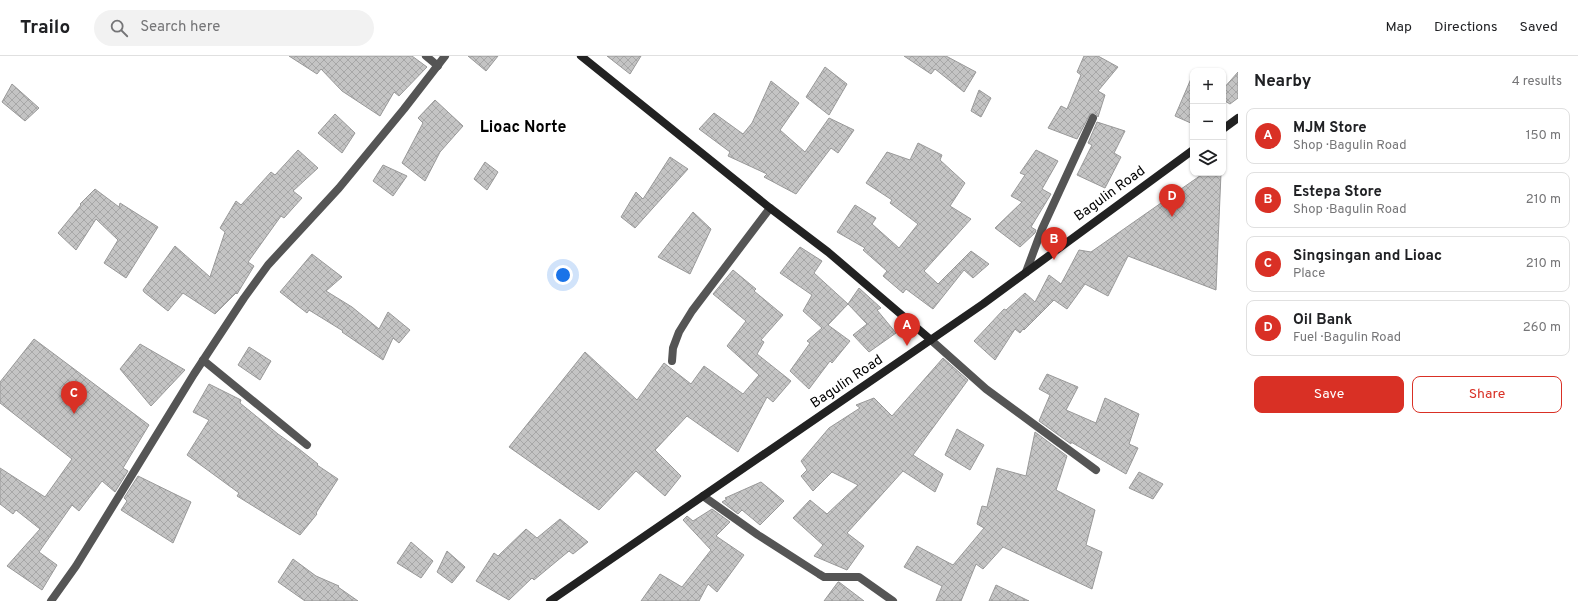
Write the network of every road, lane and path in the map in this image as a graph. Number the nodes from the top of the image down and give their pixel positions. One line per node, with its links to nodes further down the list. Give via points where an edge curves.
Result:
1 (426, 56): 4 (street)
2 (444, 56): 4 (street)
3 (580, 56): 9 (main road)
4 (438, 66): 12 (street, via 339,188 268,265)
5 (1093, 118): 10 (street, via 1042,229)
6 (1238, 118): 7 (main road)
7 (1226, 127)
8 (1190, 152): 10 (main road, Bagulin Road)
9 (770, 208): 11 (main road, via 828,252); 13 (street, via 689,316 679,332)
10 (1026, 272): 11 (main road, Bagulin Road)
11 (931, 340): 15 (street, via 986,389); 16 (main road, Bagulin Road)
12 (203, 360): 14 (street); 17 (street, via 76,566)
13 (672, 361)
14 (307, 445)
15 (1096, 470)
16 (703, 496): 18 (main road, Bagulin Road); 19 (street, via 758,536 819,574 859,577)
17 (51, 601)
18 (550, 601)
19 (894, 601)

